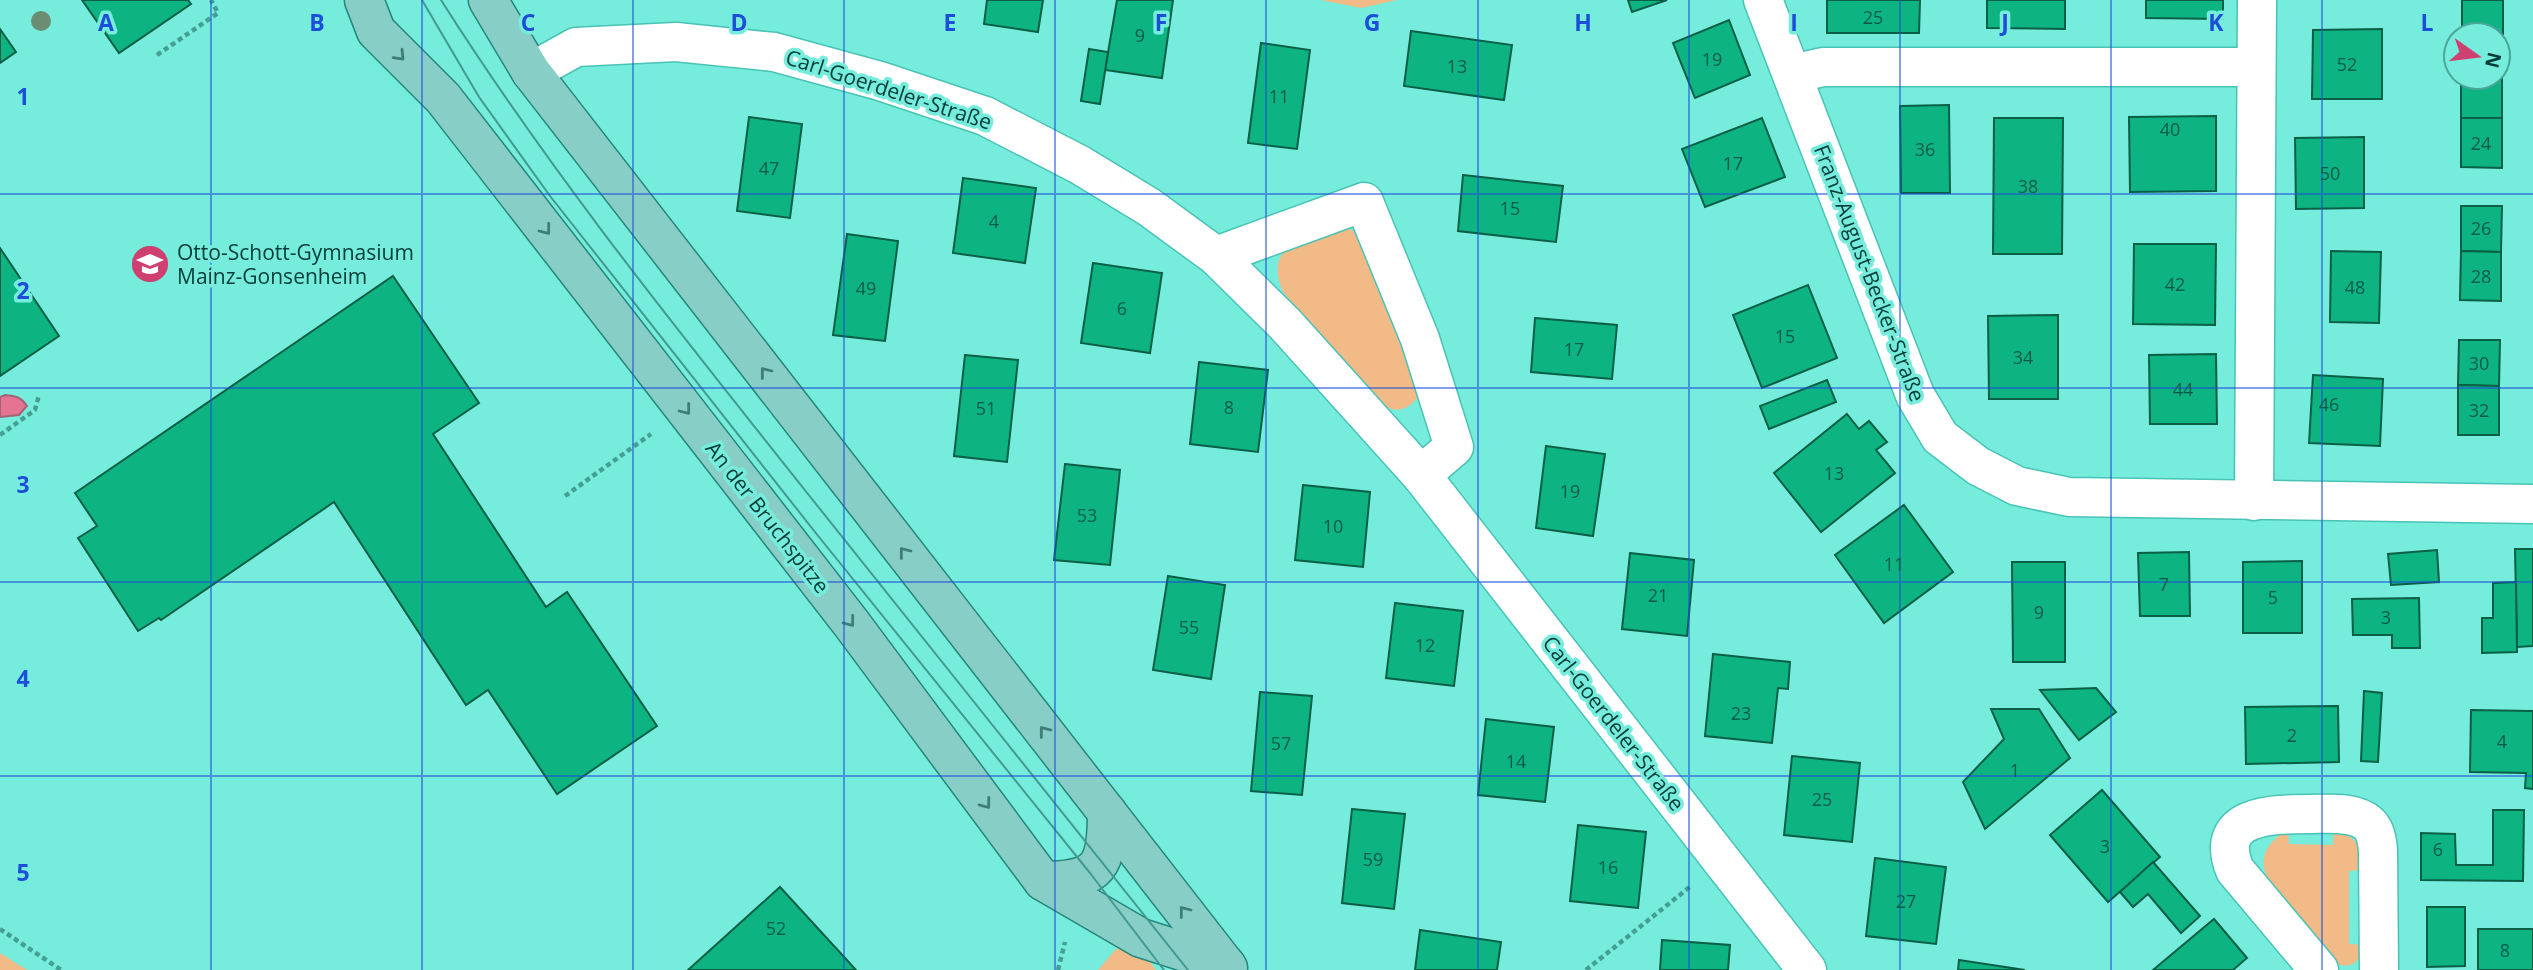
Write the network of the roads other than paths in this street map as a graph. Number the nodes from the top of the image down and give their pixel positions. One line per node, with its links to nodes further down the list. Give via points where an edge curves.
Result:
1 (364, 0): 13 (main road, An der Bruchspitze, one-way to 13, via 376,31 452,109 834,601)
2 (488, 0): 6 (main road, An der Bruchspitze)
3 (1763, 0): 7 (street, Franz-August-Becker-Straße)
4 (2257, 0): 5 (street)
5 (2256, 67): 7 (street, via 1823,67); 10 (street)
6 (531, 72): 8 (street, Carl-Goerdeler-Straße, via 576,47 676,42 774,52 985,116 1080,165); 12 (main road, An der Bruchspitze, one-way to 6)
7 (1792, 74): 10 (street, Franz-August-Becker-Straße, via 1916,395 1940,438 1978,466 2017,486 2069,497)
8 (1216, 256): 9 (street, Carl-Goerdeler-Straße, via 1285,324); 9 (street, via 1364,202 1419,339 1454,447)
9 (1421, 475): 15 (street, Carl-Goerdeler-Straße)
10 (2254, 501): 11 (street, Franz-August-Becker-Straße)
11 (2533, 504)
12 (1107, 812): 13 (main road, via 1102,862 1077,878); 14 (main road, An der Bruchspitze, one-way to 12)
13 (1043, 881): 14 (main road, An der Bruchspitze, via 1141,938)
14 (1228, 967)
15 (1807, 970)
16 (2319, 970): 17 (street, via 2235,870 2229,856 2231,838 2244,823 2276,814 2342,815 2370,825 2378,850)
17 (2379, 970)

